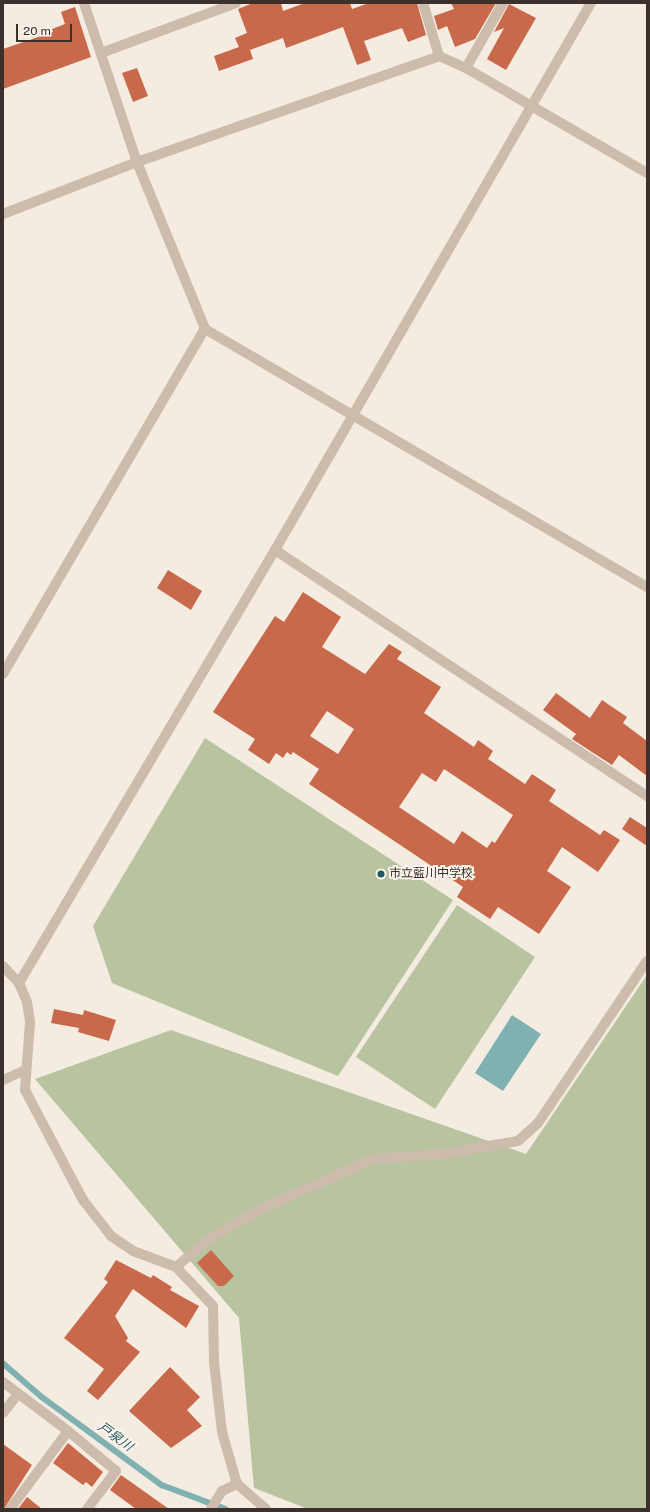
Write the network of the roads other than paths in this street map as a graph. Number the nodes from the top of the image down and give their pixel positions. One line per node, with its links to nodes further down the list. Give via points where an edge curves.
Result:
1 (84, 3): 6 (street)
2 (236, 3): 6 (street)
3 (423, 3): 7 (street)
4 (503, 3): 8 (street)
5 (592, 3): 9 (street)
6 (101, 53): 10 (street)
7 (439, 56): 8 (street); 10 (street)
8 (466, 68): 9 (street)
9 (531, 105): 11 (street); 14 (street)
10 (137, 162): 12 (street); 13 (street)
11 (647, 173)
12 (3, 214)
13 (205, 329): 14 (street); 17 (street)
14 (354, 413): 15 (street); 16 (street)
15 (275, 550): 18 (street); 21 (street)
16 (647, 587)
17 (3, 674)
18 (647, 796)
19 (647, 961): 24 (street, via 538,1123 518,1141 442,1154 373,1159 263,1208 210,1238)
20 (3, 966): 21 (street)
21 (19, 983): 22 (street, via 30,1022)
22 (25, 1070): 23 (street); 24 (street, via 25,1090 33,1109 83,1200 111,1236 133,1251)
23 (3, 1080)
24 (176, 1267): 29 (street, via 213,1306 214,1362 222,1432)
25 (3, 1382): 26 (street)
26 (18, 1394): 27 (street); 28 (street)
27 (3, 1413)
28 (68, 1431): 30 (street); 31 (street, via 116,1471)
29 (237, 1484): 32 (street, via 222,1492); 33 (street)
30 (10, 1509)
31 (87, 1509)
32 (211, 1509)
33 (266, 1509)

